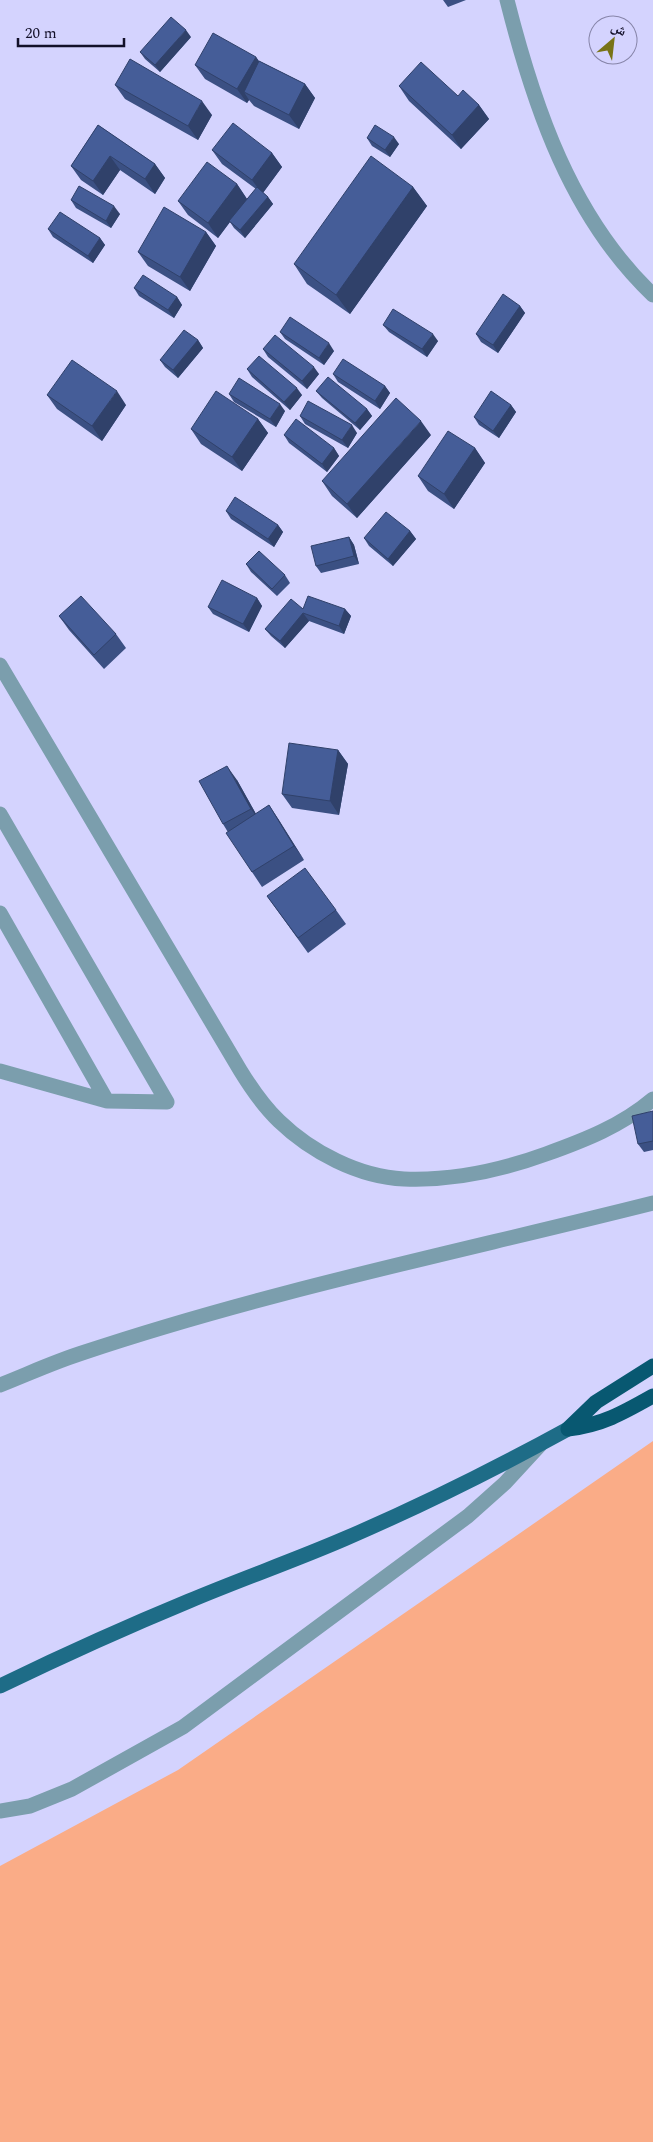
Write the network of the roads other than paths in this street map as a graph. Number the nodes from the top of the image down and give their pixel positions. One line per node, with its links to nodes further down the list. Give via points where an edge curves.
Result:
1 (507, 0): 2 (street, via 531,85 569,180 590,218 616,254)
2 (653, 295)
3 (0, 665): 7 (street, via 257,1097 278,1121 303,1141 354,1168 378,1174 403,1179 467,1175 529,1161 587,1140 615,1127)
4 (0, 814): 8 (street, via 167,1102)
5 (0, 912): 8 (street)
6 (0, 1071): 8 (street)
7 (653, 1099)
8 (107, 1102)
9 (653, 1203): 11 (street, via 405,1262 184,1321 83,1352)
10 (653, 1366): 13 (highway, via 601,1398)
11 (0, 1385)
12 (653, 1396): 13 (highway, via 617,1417)
13 (568, 1429): 14 (main road)
14 (541, 1444): 15 (main road, via 343,1540 140,1622); 16 (street, via 468,1516 183,1727 72,1788 30,1806)
15 (0, 1686)
16 (0, 1811)

